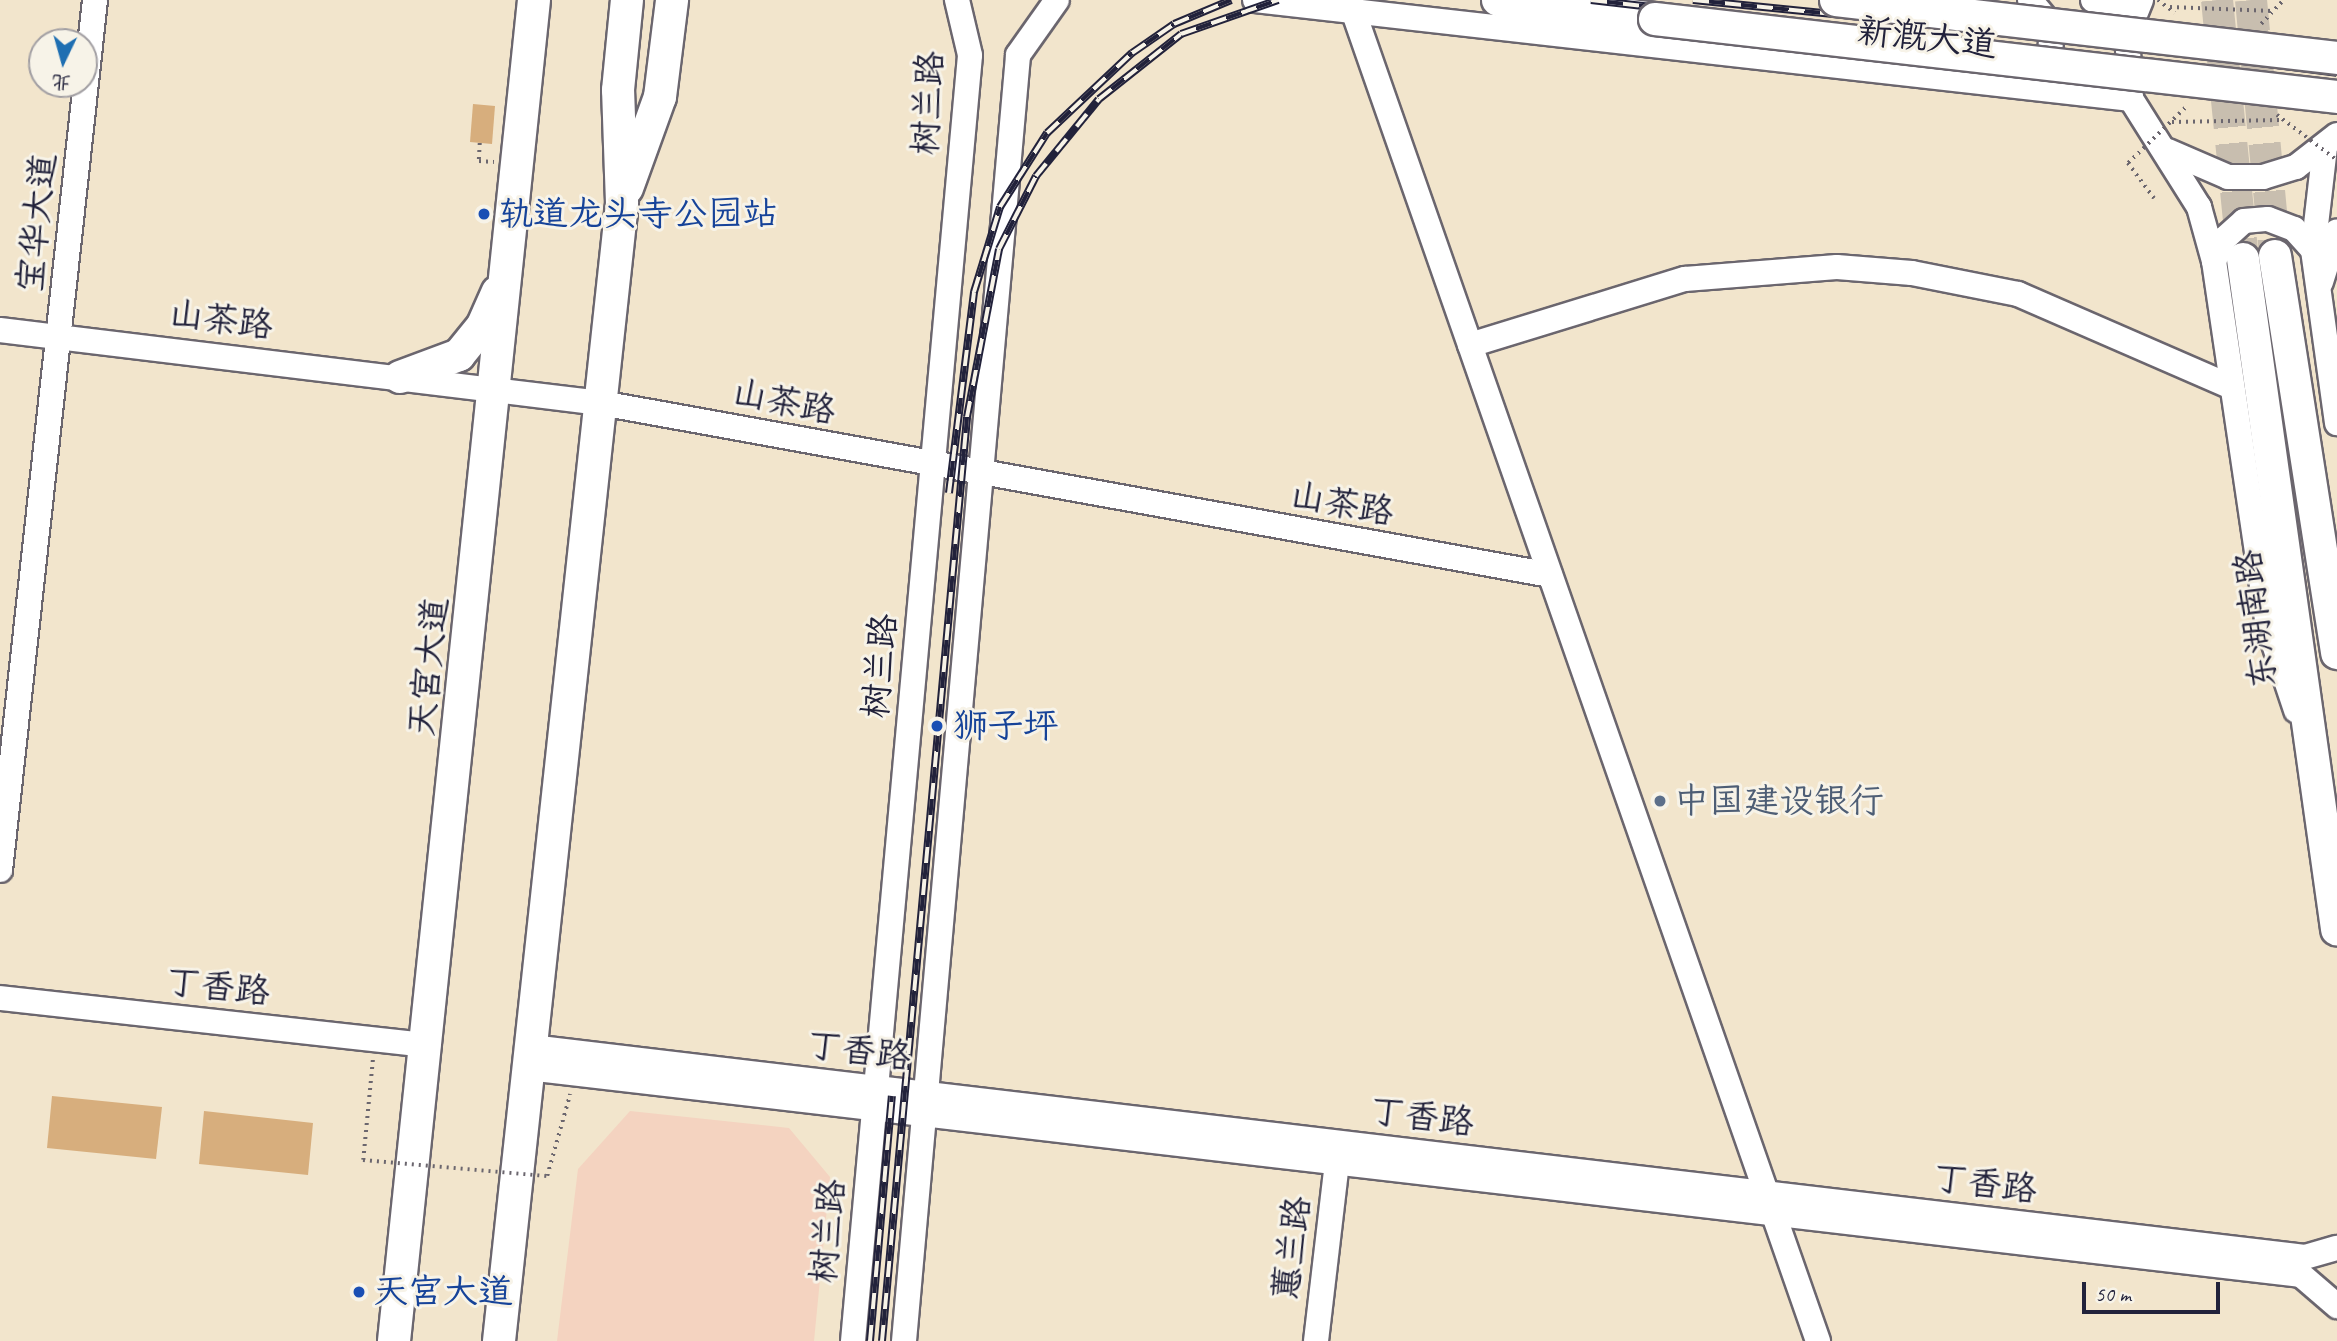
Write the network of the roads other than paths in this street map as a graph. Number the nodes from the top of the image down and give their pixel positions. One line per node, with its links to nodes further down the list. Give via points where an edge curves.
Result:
1 (95, 0): 28 (street, 宝华大道)
2 (534, 0): 25 (main road, 天宫大道)
3 (627, 0): 20 (main road, via 618,90)
4 (672, 0): 20 (main road, via 660,97)
5 (957, 0): 35 (street, 树兰路, via 970,55)
6 (1057, 0): 36 (street, via 1018,55)
7 (1255, 0): 13 (street, 新溉大道)
8 (1498, 0): 16 (main road, 新溉大道, bridge)
9 (1836, 0): 14 (main road, 新溉大道, bridge)
10 (2031, 0): 15 (street, via 2052,26 2050,54 2035,73)
11 (2093, 0): 12 (street)
12 (2140, 2): 17 (street, via 2126,46)
13 (1354, 13): 15 (street, 新溉大道); 29 (street)
14 (2337, 58)
15 (2008, 85): 17 (street, 新溉大道)
16 (2337, 97)
17 (2131, 99): 19 (street)
18 (2331, 141): 19 (street, via 2296,167 2263,177 2228,177); 22 (street)
19 (2168, 151): 24 (street)
20 (622, 203): 33 (main road)
21 (2337, 231): 26 (street)
22 (2313, 250): 24 (street, via 2294,229 2268,219 2244,221 2224,239); 26 (street)
23 (2275, 256): 38 (main road, 东湖南路)
24 (2229, 260): 31 (street); 39 (main road, 东湖南路, via 2297,619)
25 (508, 268): 30 (main road, via 468,345 448,362); 32 (main road, 天宫大道)
26 (2318, 289): 34 (street)
27 (0, 330): 28 (street, 山茶路)
28 (61, 336): 30 (street, 山茶路); 40 (street, 宝华大道)
29 (1470, 345): 31 (street, via 1685,279 1837,267 1912,273 2018,294); 37 (street)
30 (400, 377): 32 (street, 山茶路)
31 (2230, 386): 39 (street, via 2268,626)
32 (496, 389): 33 (street, 山茶路); 43 (main road, 天宫大道)
33 (601, 402): 35 (street, 山茶路); 44 (main road)
34 (2337, 423)
35 (933, 466): 36 (street, 山茶路); 45 (street, 树兰路)
36 (980, 475): 37 (street, 山茶路); 46 (street)
37 (1550, 575): 48 (street)
38 (2337, 653)
39 (2308, 746): 41 (main road, 东湖南路)
40 (0, 870)
41 (2337, 929)
42 (0, 998): 43 (street, 丁香路)
43 (428, 1045): 53 (main road, 天宫大道)
44 (530, 1057): 45 (street, 丁香路); 45 (street, 丁香路, via 576,1074); 54 (main road)
45 (876, 1098): 46 (street, 丁香路); 55 (street, 树兰路)
46 (923, 1104): 47 (street, 丁香路); 48 (street, 丁香路); 50 (street)
47 (1337, 1163): 48 (street, 丁香路); 58 (street, 蕙兰路)
48 (1770, 1204): 51 (street, 丁香路); 59 (street)
49 (2337, 1248): 51 (street)
50 (913, 1252): 56 (street); 57 (street)
51 (2303, 1266): 52 (street)
52 (2337, 1306)
53 (394, 1341)
54 (499, 1341)
55 (853, 1341)
56 (904, 1341)
57 (915, 1341)
58 (1316, 1341)
59 (1818, 1341)

